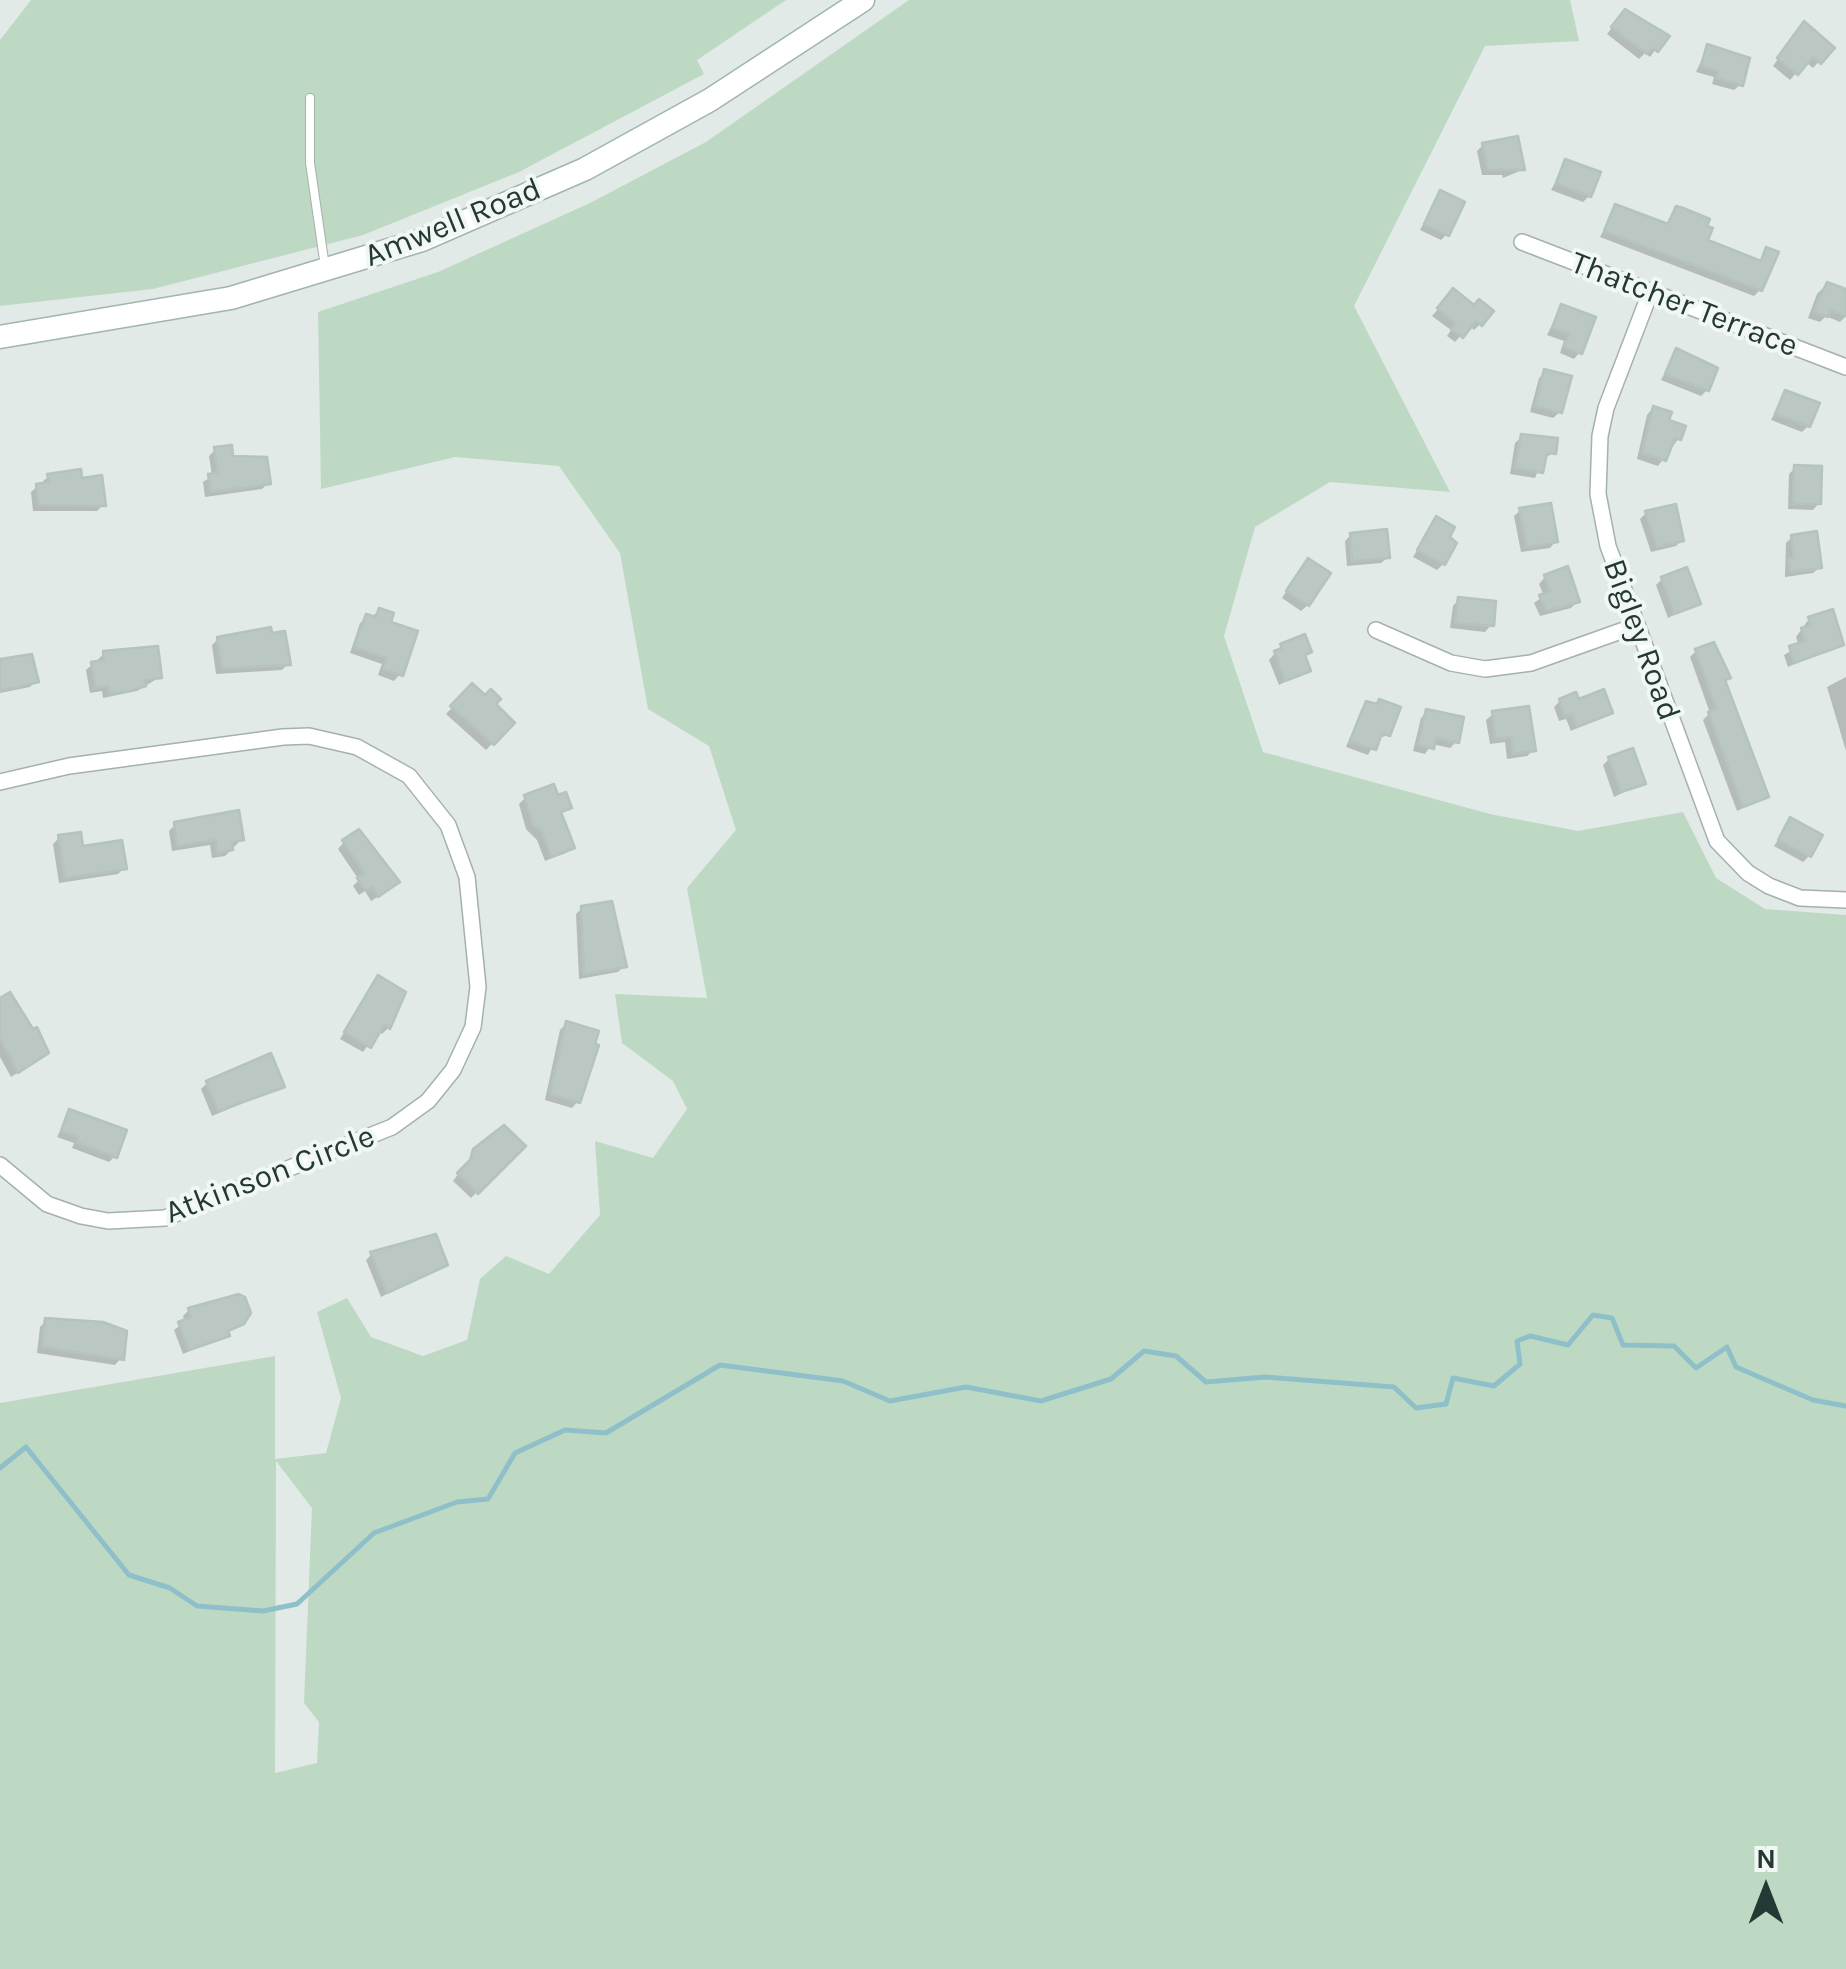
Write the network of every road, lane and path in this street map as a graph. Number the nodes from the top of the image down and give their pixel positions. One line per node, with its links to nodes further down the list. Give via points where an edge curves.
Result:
1 (863, 0): 4 (main road, Amwell Road, via 710,100 585,169 440,233)
2 (310, 98): 4 (lane, via 310,163)
3 (1522, 242): 5 (street, Thatcher Terrace)
4 (326, 272): 6 (main road, Amwell Road, via 188,308)
5 (1650, 293): 7 (street, Thatcher Terrace); 8 (street, Bigley Road, via 1606,408 1597,464 1600,519)
6 (0, 336)
7 (1846, 368)
8 (1635, 626): 9 (street, via 1530,663 1485,669); 11 (street, Bigley Road, via 1717,840 1769,886 1800,898)
9 (1376, 630)
10 (0, 782): 12 (street, Atkinson Circle, via 282,737 357,747 409,776 448,826 466,877 478,987 473,1027 453,1070 428,1101 392,1128 164,1218 81,1216 47,1204)
11 (1846, 900)
12 (0, 1165)

